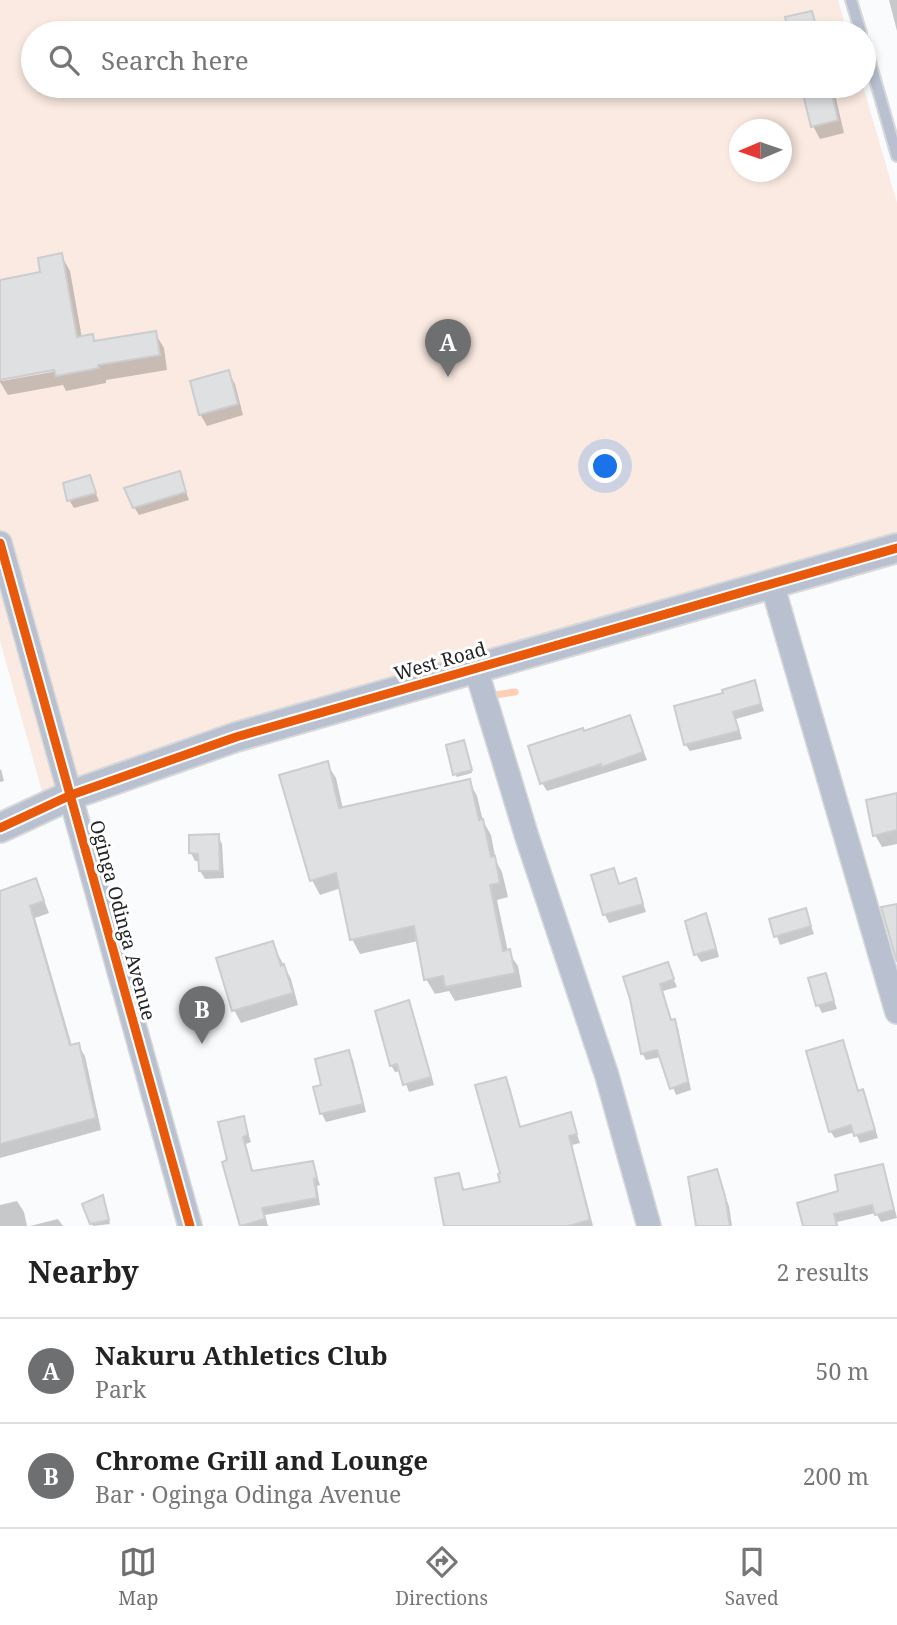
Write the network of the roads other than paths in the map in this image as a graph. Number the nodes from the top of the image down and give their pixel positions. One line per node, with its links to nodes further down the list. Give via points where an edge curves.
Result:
1 (851, 0): 2 (lane)
2 (857, 21)
3 (876, 83): 4 (lane)
4 (897, 156)
5 (0, 542): 9 (street, Oginga Odinga Avenue)
6 (897, 548): 7 (street, West Road)
7 (772, 584): 8 (street, West Road); 11 (street)
8 (476, 669): 9 (street, West Road, via 236,737); 13 (street, via 607,1076)
9 (71, 795): 10 (street, West Road); 12 (street, Oginga Odinga Avenue)
10 (0, 828)
11 (897, 1012)
12 (190, 1226)
13 (649, 1226)

